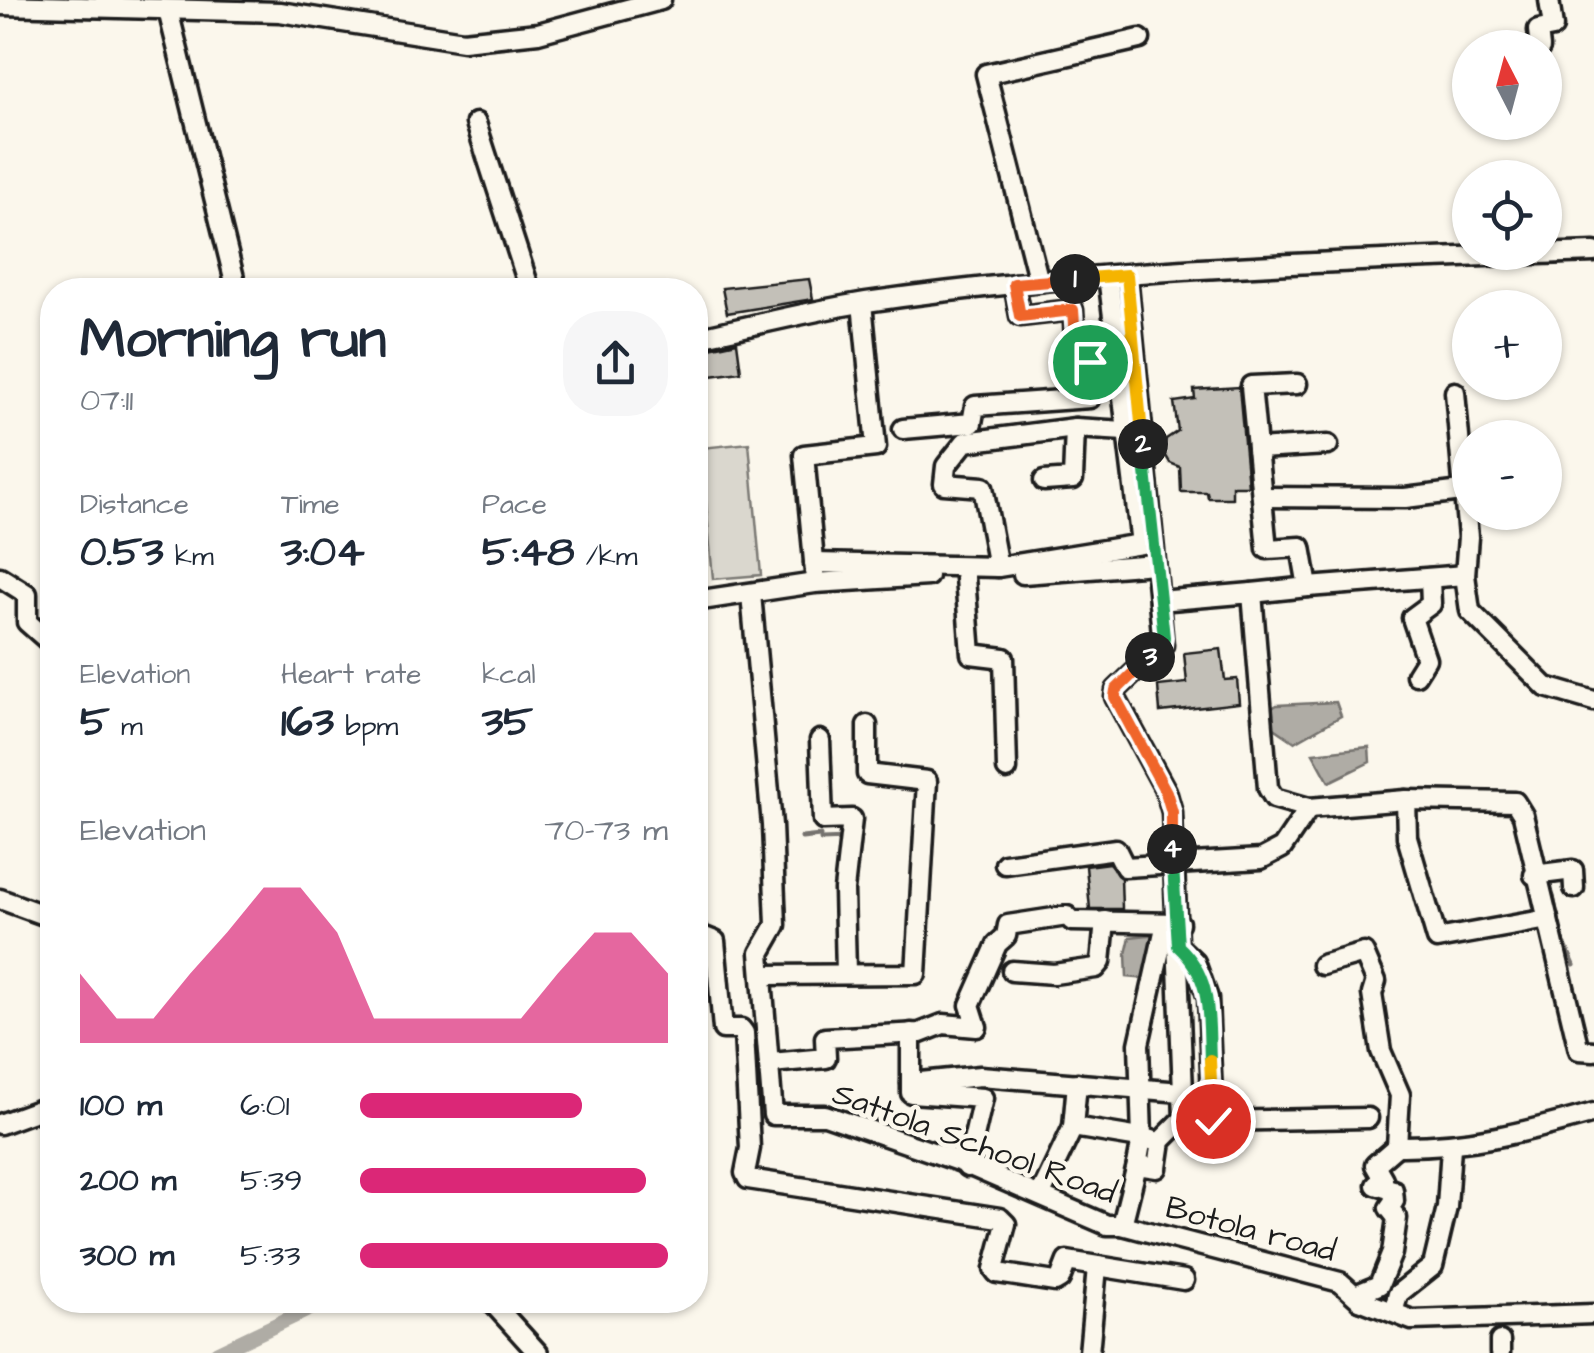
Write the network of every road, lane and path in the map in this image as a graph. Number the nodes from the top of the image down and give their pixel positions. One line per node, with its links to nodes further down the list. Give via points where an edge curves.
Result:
1 (661, 0): 4 (street, via 538,33 464,40 280,12)
2 (1549, 0): 5 (street, via 1553,27)
3 (0, 6): 4 (street)
4 (168, 10): 10 (street)
5 (1538, 30)
6 (1140, 39): 12 (street, via 986,74)
7 (476, 122): 11 (street)
8 (1594, 252): 9 (street)
9 (1117, 276): 12 (street); 21 (street); 29 (street)
10 (234, 278)
11 (526, 278)
12 (1040, 282): 13 (street)
13 (1014, 284): 14 (street); 17 (street, via 1020,316 1073,310 1077,366)
14 (862, 303): 16 (street); 28 (street, via 876,446 804,454)
15 (1105, 329): 17 (street, via 1107,348)
16 (708, 335)
17 (1087, 366): 20 (street, via 1090,398 1068,393 975,406 972,423)
18 (1297, 384): 23 (street, via 1251,386)
19 (1075, 428): 21 (street); 24 (street, via 1073,479); 30 (street, via 965,442 946,466 944,484 983,487)
20 (904, 429)
21 (1126, 430): 30 (street, via 1141,544)
22 (1328, 445): 23 (street)
23 (1257, 450): 26 (street)
24 (1044, 481)
25 (1452, 492): 26 (street)
26 (1262, 497): 36 (street, via 1267,549 1301,547)
27 (1467, 530): 31 (street)
28 (814, 564): 30 (street); 35 (street)
29 (1155, 564): 33 (street); 40 (street)
30 (998, 567)
31 (1465, 575): 34 (street); 43 (street, via 1470,610 1510,655 1546,687)
32 (0, 577): 41 (street, via 27,594 27,622)
33 (965, 578): 35 (street); 46 (street, via 971,654 1004,658)
34 (1430, 578): 36 (street); 42 (street, via 1431,604 1412,618 1426,659)
35 (815, 584): 38 (street)
36 (1308, 588): 37 (street)
37 (1252, 593): 40 (street); 48 (street, via 1268,788 1274,798)
38 (751, 594): 39 (street); 63 (street, Sattola School Road, via 776,925 760,953)
39 (708, 599)
40 (1159, 601): 49 (street, via 1163,645 1115,697 1166,792)
41 (40, 633)
42 (1416, 675)
43 (1594, 702)
44 (868, 726): 62 (street, via 867,774 927,782 916,974)
45 (820, 740): 62 (street, via 823,820 852,819)
46 (1007, 768)
47 (1406, 800): 48 (street); 51 (street, via 1515,802); 55 (street, via 1407,838 1436,938)
48 (1309, 808): 49 (street, via 1273,855)
49 (1172, 862): 50 (street, via 1125,867 1116,849); 57 (street)
50 (1004, 864)
51 (1534, 875): 52 (street, via 1573,870); 55 (street)
52 (1574, 888)
53 (0, 899): 54 (street)
54 (40, 914)
55 (1548, 919): 65 (street, via 1579,1050)
56 (1105, 920): 57 (street); 61 (street, via 1096,968); 64 (street, via 1067,916 1008,925 970,1005 977,1027 943,1024)
57 (1172, 923): 59 (street); 69 (street, via 1139,1044)
58 (708, 938): 84 (street, via 715,941 722,1030 744,1033 748,1179 1000,1218 1006,1224 997,1273 1055,1282 1067,1262)
59 (1178, 946): 70 (street); 73 (street, via 1195,962 1208,998 1213,1121)
60 (1322, 965): 78 (street, via 1364,953 1376,981 1381,1052 1400,1095)
61 (1012, 972)
62 (846, 973): 63 (street)
63 (763, 975): 66 (street, Sattola School Road)
64 (911, 1033): 66 (street, via 825,1038 826,1058); 67 (street)
65 (1594, 1051)
66 (771, 1063): 81 (street, Sattola School Road, via 774,1115 825,1115)
67 (911, 1083): 68 (street, via 980,1076); 81 (street, via 911,1094 983,1098)
68 (1078, 1083): 69 (street); 75 (street)
69 (1141, 1089): 70 (street); 76 (street)
70 (1182, 1092): 77 (street, Sattola School Road, via 1184,1118)
71 (40, 1109): 74 (street)
72 (1594, 1113): 79 (street)
73 (1368, 1118)
74 (0, 1124)
75 (1073, 1127): 76 (street); 82 (street)
76 (1142, 1138): 77 (street); 80 (street)
77 (1161, 1142): 80 (street, Sattola School Road, via 1158,1168)
78 (1397, 1146): 79 (street); 86 (street, via 1376,1164 1383,1179 1376,1185 1393,1190 1392,1253 1379,1285 1362,1292)
79 (1451, 1146): 87 (street, via 1447,1207 1433,1266 1398,1294)
80 (1137, 1164): 83 (street, Sattola School Road)
81 (967, 1167): 82 (street, Sattola School Road)
82 (1041, 1194): 83 (street, Sattola School Road)
83 (1122, 1225): 86 (street, Botola road, via 1340,1282)
84 (1097, 1267): 85 (street); 91 (street)
85 (1184, 1280)
86 (1360, 1300): 87 (street, Botola road)
87 (1394, 1310): 89 (street, Botola road, via 1412,1320)
88 (501, 1313): 90 (street)
89 (1594, 1314)
90 (538, 1353)
91 (1089, 1353)

